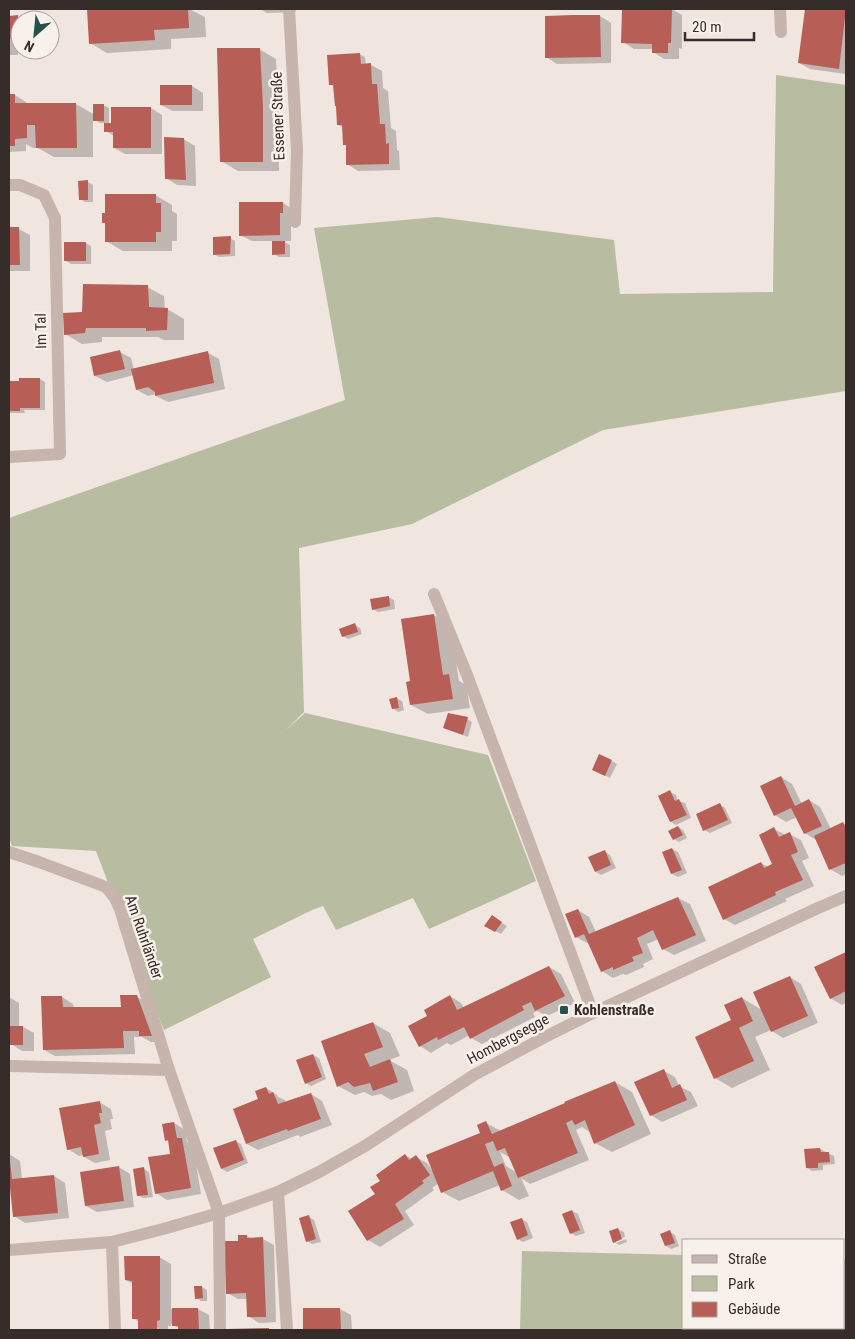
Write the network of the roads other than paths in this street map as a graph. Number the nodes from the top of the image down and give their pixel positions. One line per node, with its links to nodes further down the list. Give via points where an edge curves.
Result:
1 (289, 9): 5 (street, Essener Straße, via 297,150)
2 (780, 9): 3 (street)
3 (781, 32)
4 (9, 185): 6 (street, Im Tal, via 20,185 44,196 55,218 60,454)
5 (295, 222)
6 (9, 456)
7 (434, 594): 10 (street, via 471,684)
8 (9, 852): 12 (street, Am Ruhrländer, via 106,887 115,898)
9 (846, 896): 10 (street, Hombergsegge)
10 (593, 1013): 13 (street, Hombergsegge, via 474,1075 365,1146)
11 (9, 1066): 12 (street)
12 (169, 1070): 14 (street, Am Ruhrländer)
13 (278, 1192): 14 (street, Hombergsegge); 19 (street)
14 (219, 1213): 15 (street, Hombergsegge); 18 (street, Am Ruhrländer)
15 (112, 1242): 16 (street, Hombergsegge); 17 (street)
16 (9, 1250)
17 (115, 1330)
18 (220, 1330)
19 (287, 1330)

